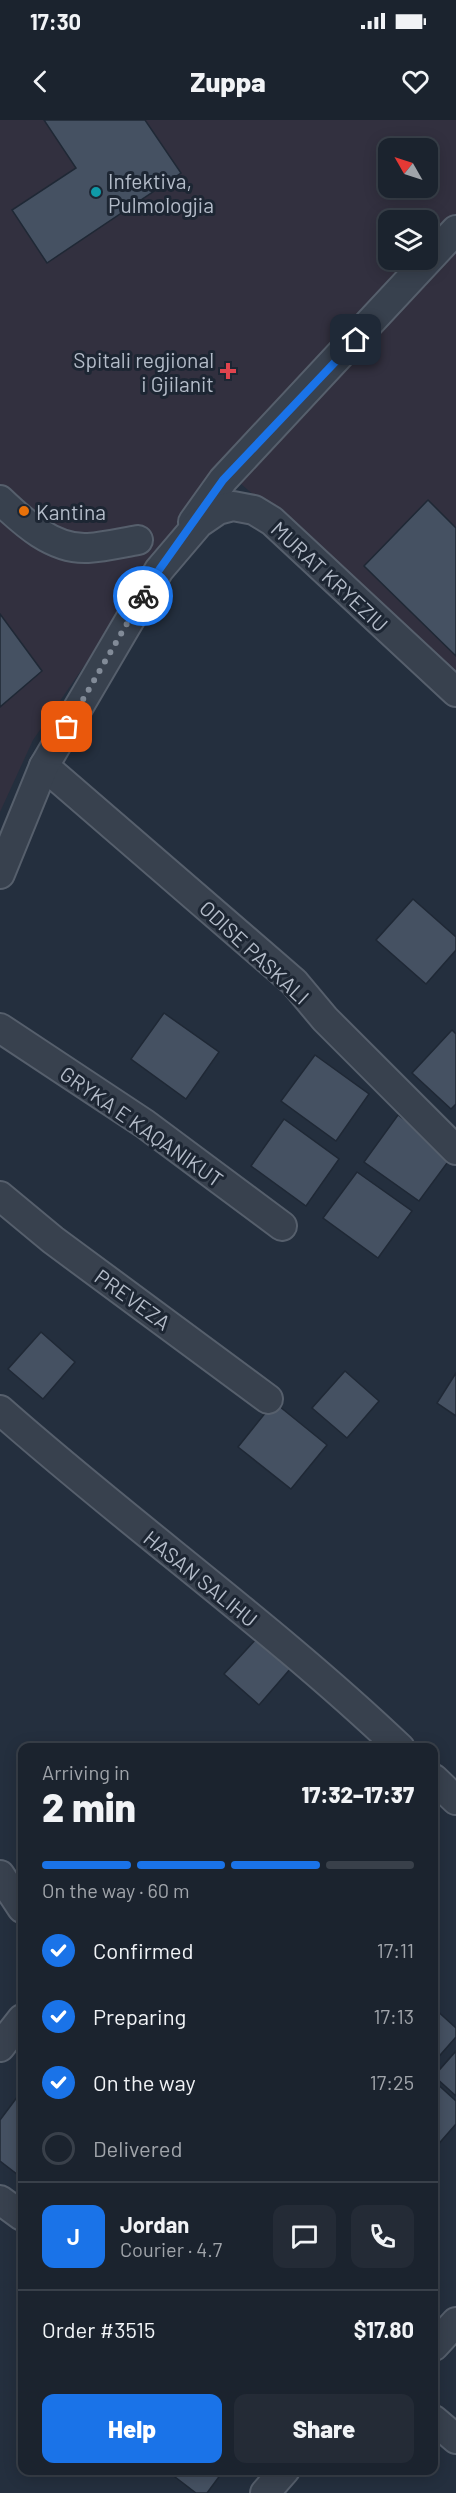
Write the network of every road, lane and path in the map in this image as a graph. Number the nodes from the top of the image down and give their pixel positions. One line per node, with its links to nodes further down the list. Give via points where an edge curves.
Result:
1 (456, 230): 4 (street, via 223,480)
2 (0, 500): 3 (street, via 32,529 58,541 85,548)
3 (138, 540)
4 (159, 570): 5 (street, MURAT KRYEZIU, via 199,523 218,510 233,506 254,510 272,521); 6 (street, MURAT KRYEZIU)
5 (456, 692)
6 (44, 766): 7 (street, MURAT KRYEZIU); 9 (street, ODISE PASKALI, via 294,982 325,1019)
7 (0, 874)
8 (0, 1028): 11 (street, GRYKA E KAQANIKUT, via 145,1124)
9 (456, 1150)
10 (0, 1196): 12 (street, PREVEZA, via 53,1240)
11 (282, 1226)
12 (268, 1399)
13 (0, 1410): 14 (street, HASAN SALIHU, via 64,1467 346,1696)
14 (395, 1743)
15 (438, 1783): 16 (street)
16 (456, 1800)
17 (0, 1875): 18 (street)
18 (18, 1902)
19 (18, 2024): 20 (street)
20 (0, 2048)
21 (0, 2200): 22 (street)
22 (18, 2213)
23 (456, 2322): 24 (street)
24 (438, 2342)
25 (438, 2423): 26 (street)
26 (456, 2439)
27 (281, 2475): 28 (street)
28 (265, 2493)

